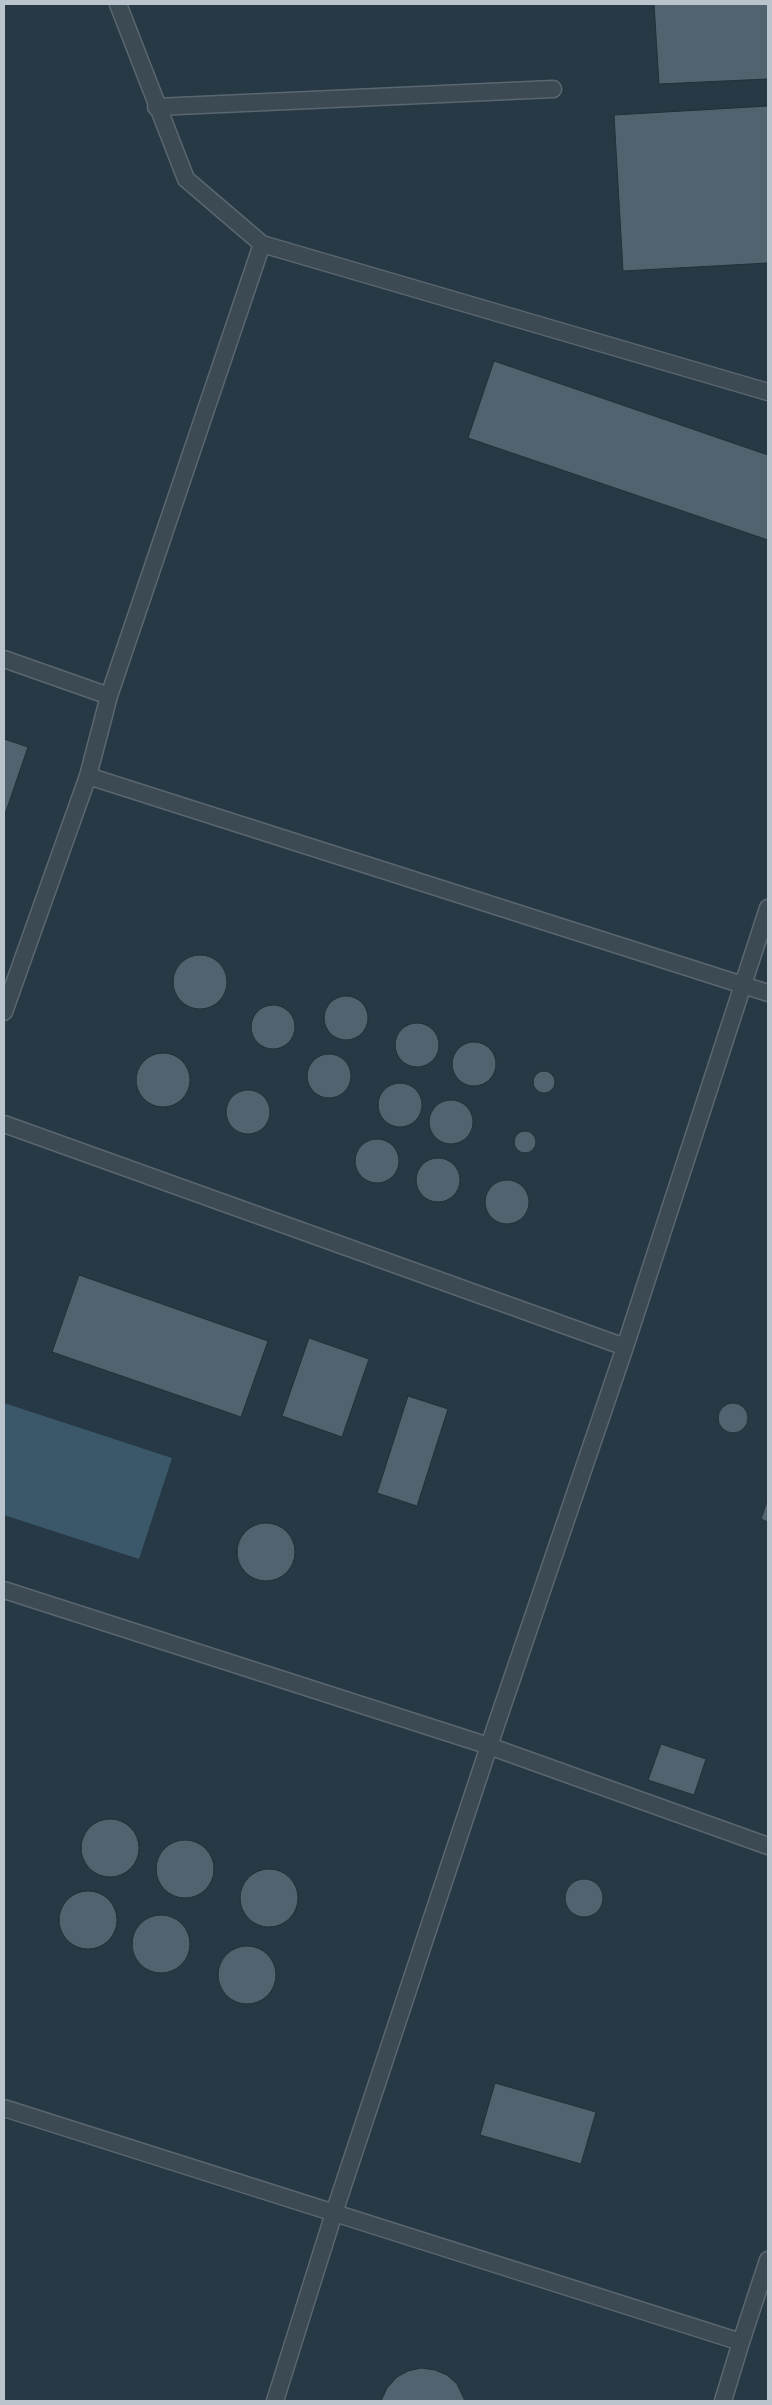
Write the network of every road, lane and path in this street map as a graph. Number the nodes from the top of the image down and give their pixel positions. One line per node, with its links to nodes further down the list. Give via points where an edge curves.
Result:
1 (118, 4): 3 (lane)
2 (553, 89): 3 (lane)
3 (156, 107): 4 (lane, via 186,179)
4 (262, 244): 5 (lane); 7 (lane)
5 (768, 392)
6 (4, 659): 7 (lane)
7 (109, 696): 8 (lane)
8 (88, 776): 10 (lane); 12 (lane)
9 (768, 908): 10 (lane)
10 (743, 985): 11 (lane); 14 (lane)
11 (768, 993)
12 (4, 1012)
13 (4, 1124): 14 (lane)
14 (625, 1347): 16 (lane)
15 (4, 1590): 16 (lane)
16 (489, 1746): 17 (lane); 19 (lane)
17 (768, 1846)
18 (4, 2108): 19 (lane)
19 (334, 2213): 21 (lane); 22 (lane)
20 (768, 2260): 21 (lane)
21 (741, 2342): 23 (lane)
22 (275, 2401)
23 (723, 2401)

